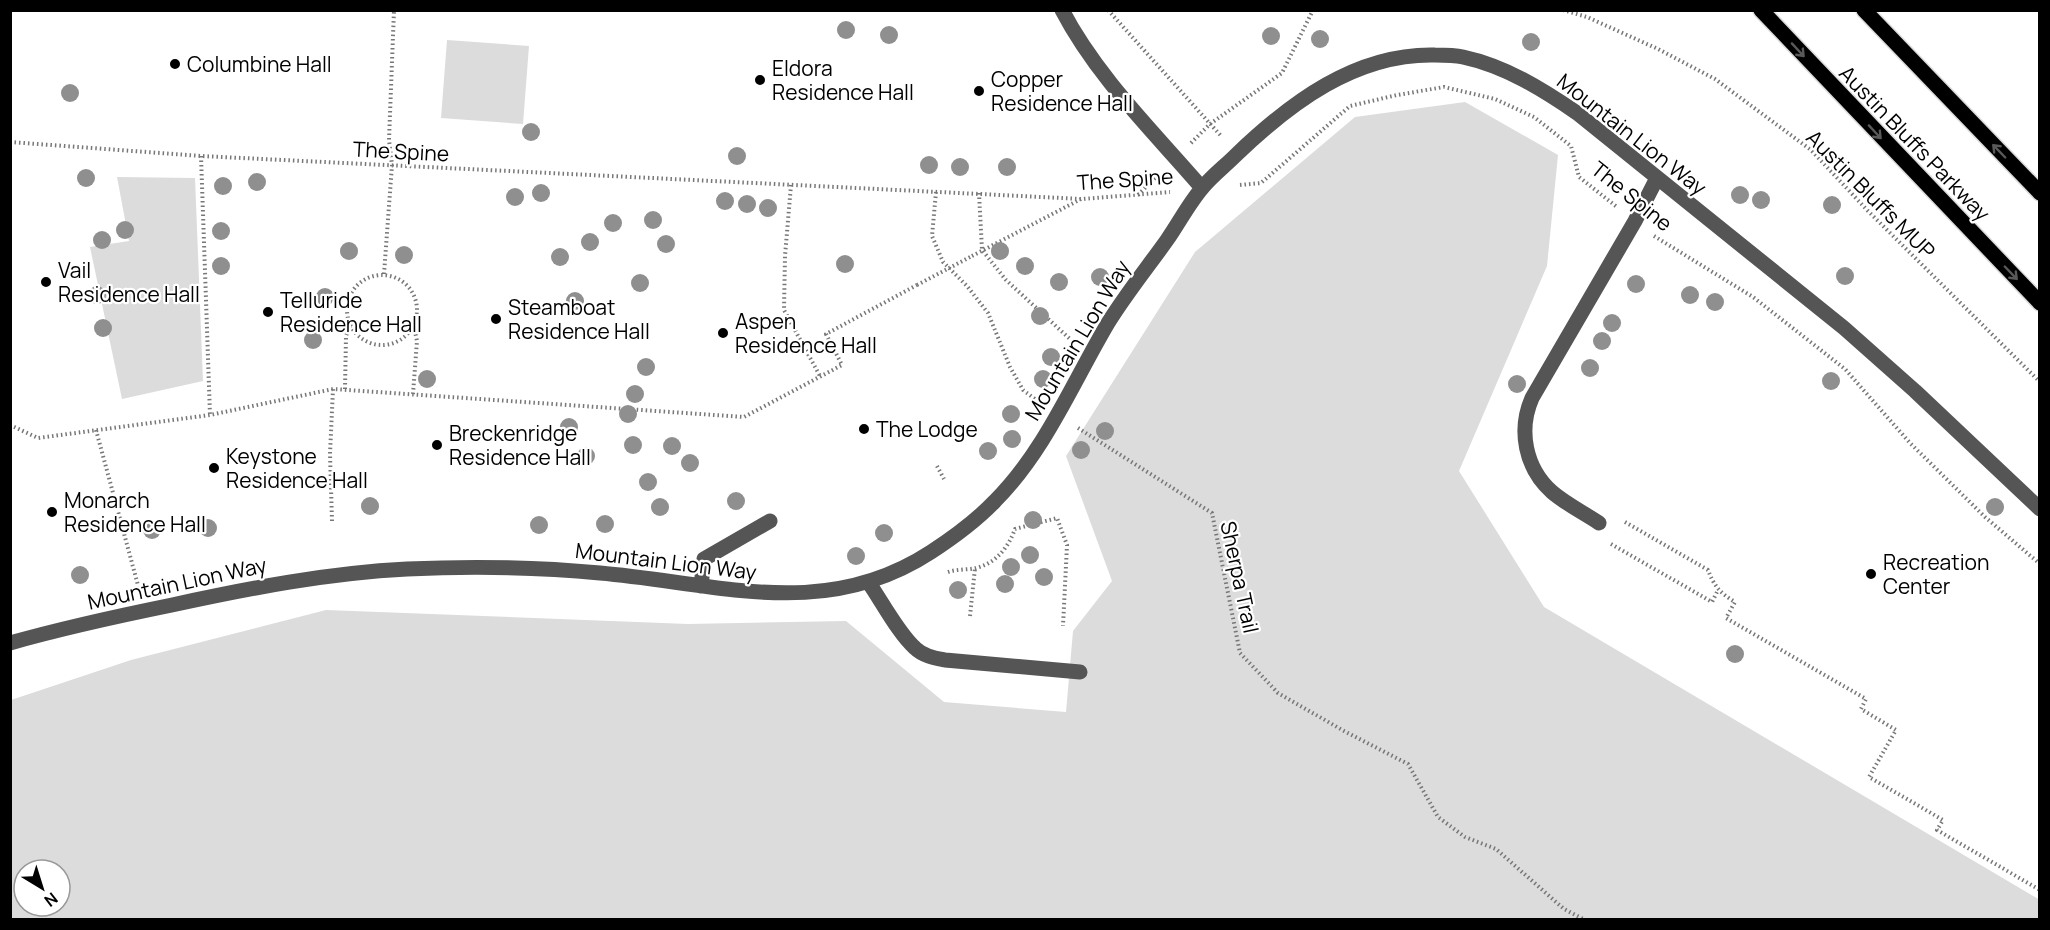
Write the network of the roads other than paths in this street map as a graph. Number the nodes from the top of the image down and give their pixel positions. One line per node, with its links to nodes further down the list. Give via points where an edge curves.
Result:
1 (1062, 10): 5 (street, via 1104,75)
2 (1761, 10): 7 (main road, Austin Bluffs Parkway, one-way to 7)
3 (1864, 10): 6 (main road, one-way to 3)
4 (1657, 178): 5 (street, Mountain Lion Way, via 1577,113 1534,84 1460,56 1421,55 1381,61 1319,88 1266,127); 8 (street, Mountain Lion Way, via 1844,328); 10 (street, via 1526,412 1526,447 1541,481)
5 (1202, 188): 11 (street, Mountain Lion Way, via 1109,321 1057,415 998,499 925,556)
6 (2040, 193)
7 (2040, 303)
8 (2040, 509)
9 (770, 521): 12 (street, via 704,559)
10 (1599, 523)
11 (869, 583): 12 (street, Mountain Lion Way, via 823,593 770,594); 14 (street, via 907,639 926,655)
12 (701, 586): 13 (street, Mountain Lion Way, via 532,567 403,569 271,584)
13 (10, 643)
14 (1080, 672)

